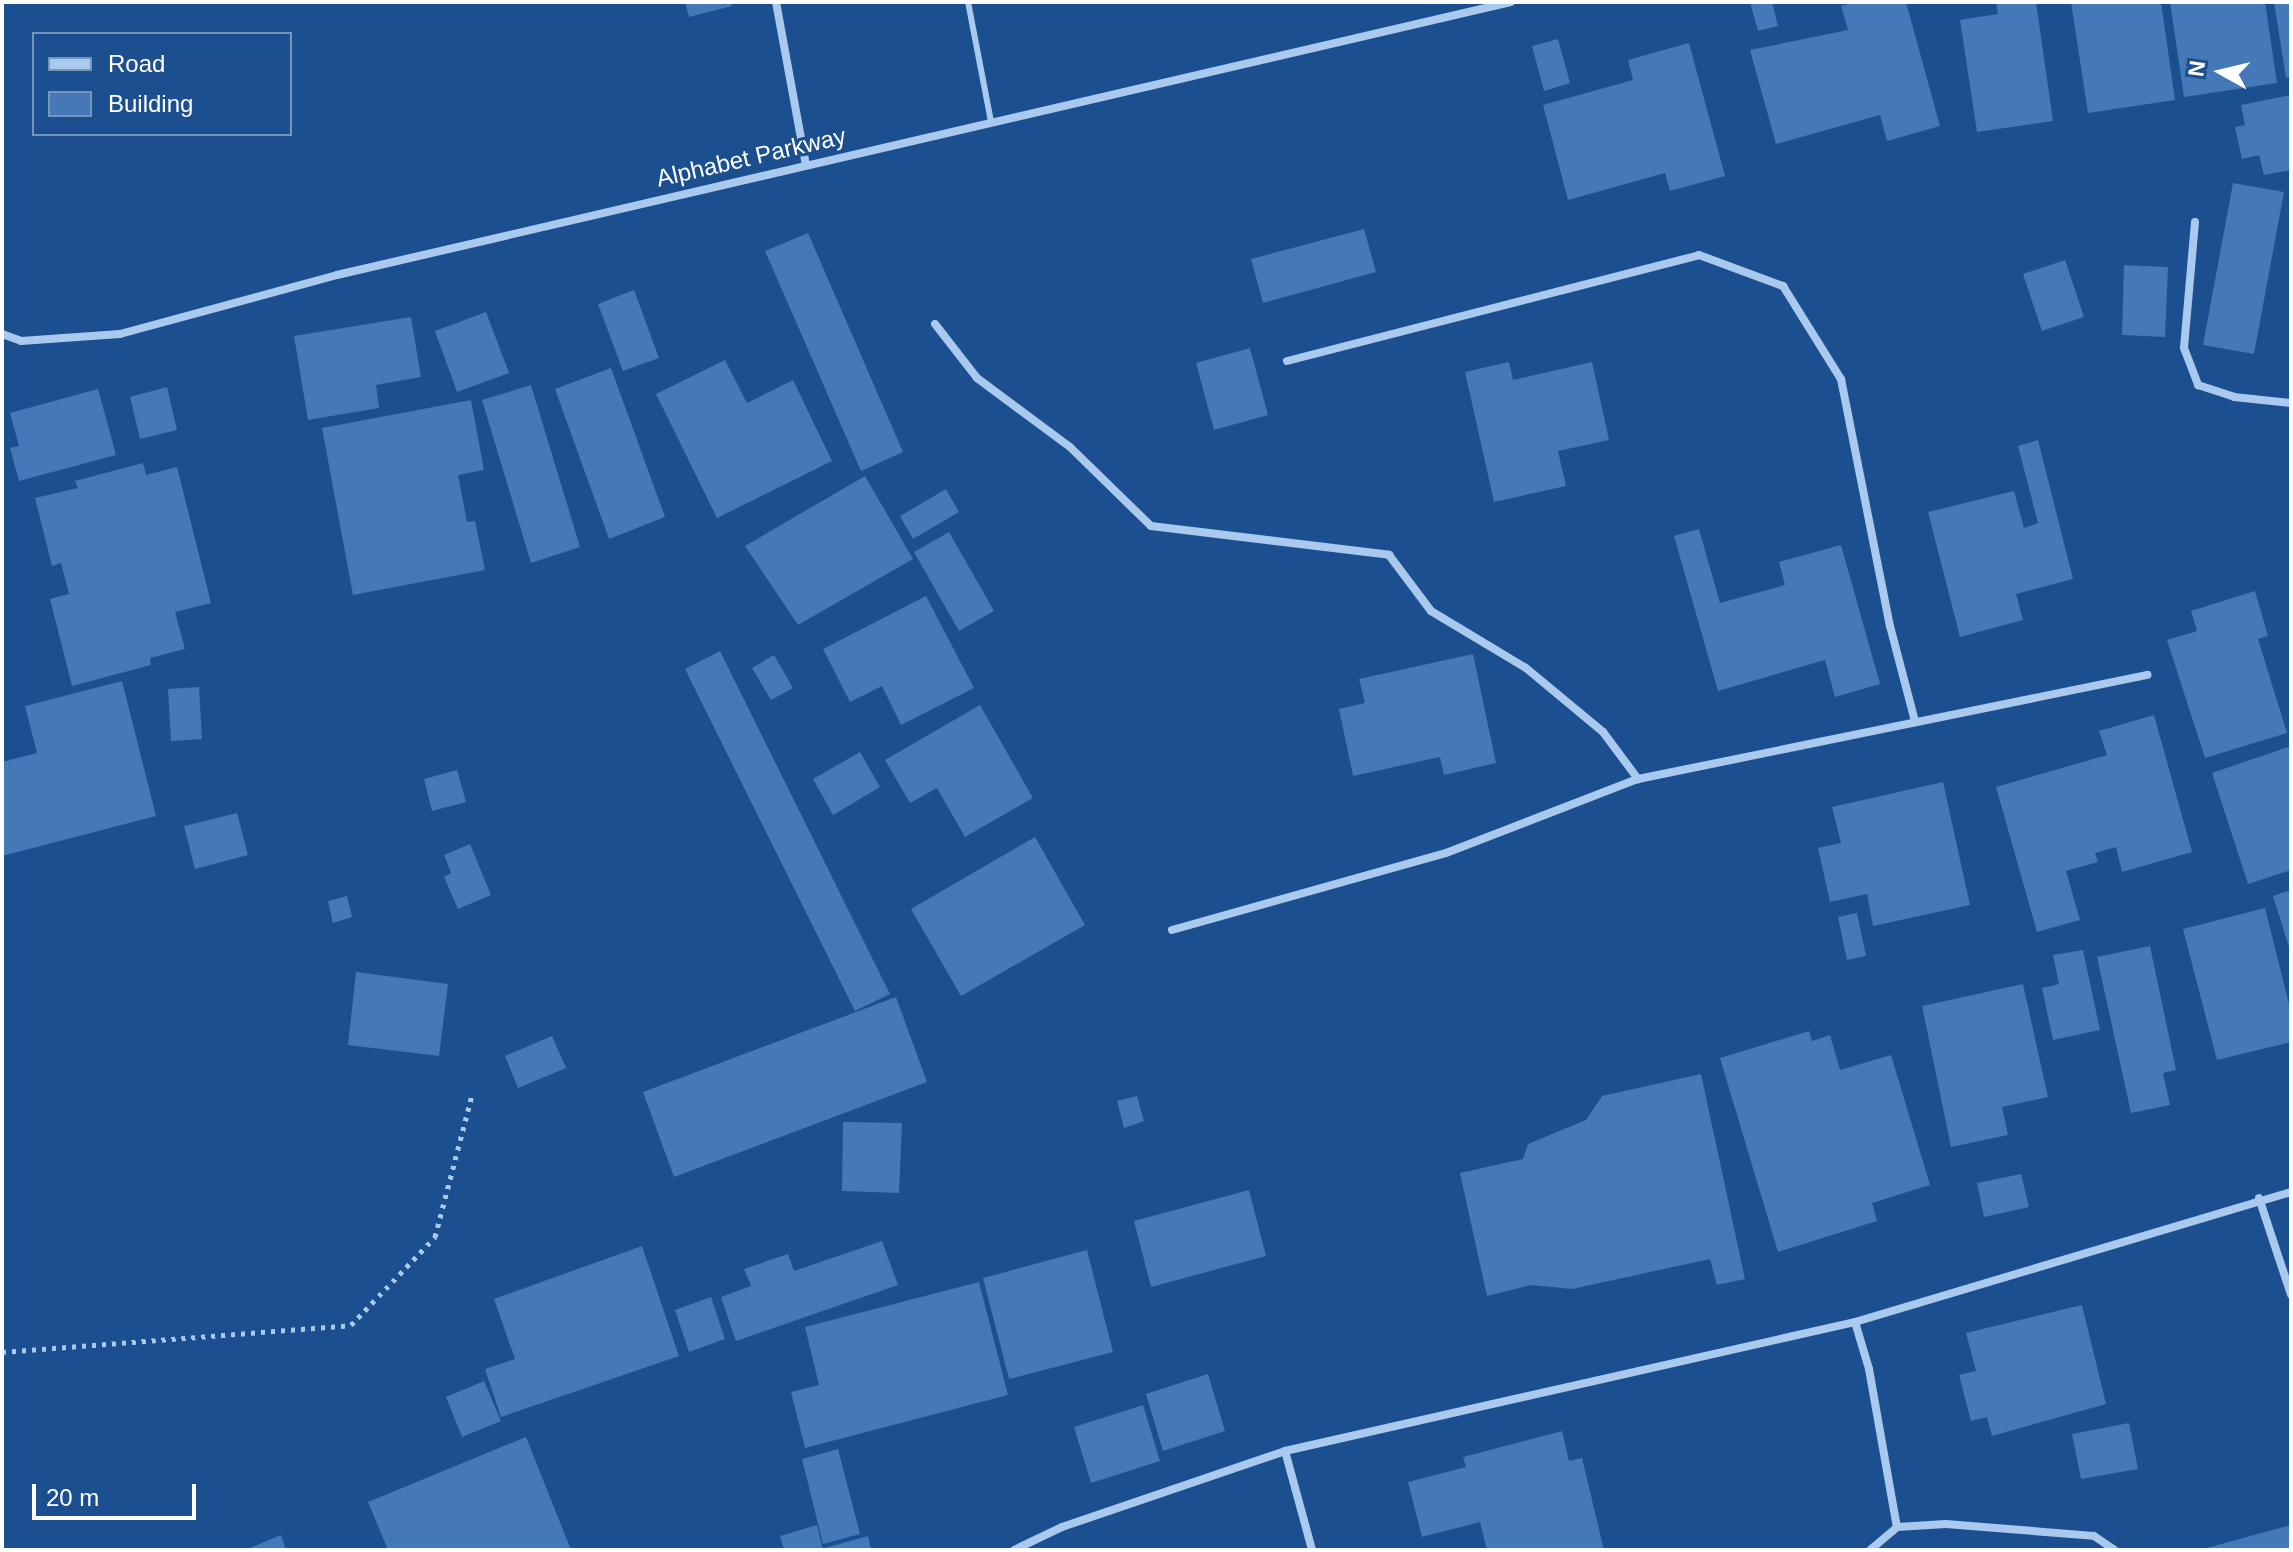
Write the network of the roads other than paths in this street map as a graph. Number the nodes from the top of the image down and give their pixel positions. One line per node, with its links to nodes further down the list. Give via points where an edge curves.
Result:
1 (776, 2): 5 (street)
2 (968, 2): 4 (lane)
3 (1511, 2): 4 (street, Alphabet Parkway)
4 (991, 121): 5 (street, Alphabet Parkway)
5 (806, 165): 8 (street, Alphabet Parkway, via 337,275 120,334 21,341)
6 (2195, 222): 10 (street, via 2184,348 2198,385 2234,397)
7 (935, 324): 13 (street, via 977,378 1070,447 1151,526 1389,555 1431,611 1526,668 1603,732)
8 (2, 334)
9 (1287, 361): 12 (street, via 1699,255 1783,286 1841,379 1890,626)
10 (2291, 403)
11 (2147, 675): 12 (street)
12 (1915, 721): 13 (street)
13 (1638, 779): 14 (street, via 1446,853)
14 (1172, 930)
15 (2291, 1192): 16 (street)
16 (2259, 1198): 17 (street); 18 (street)
17 (2291, 1295)
18 (1855, 1322): 19 (street); 20 (street, via 1869,1369)
19 (1285, 1451): 21 (street, via 1062,1527); 22 (street)
20 (1897, 1527): 23 (street); 24 (street, via 1946,1524 2094,1536)
21 (1014, 1550)
22 (1312, 1550)
23 (1870, 1550)
24 (2115, 1550)

